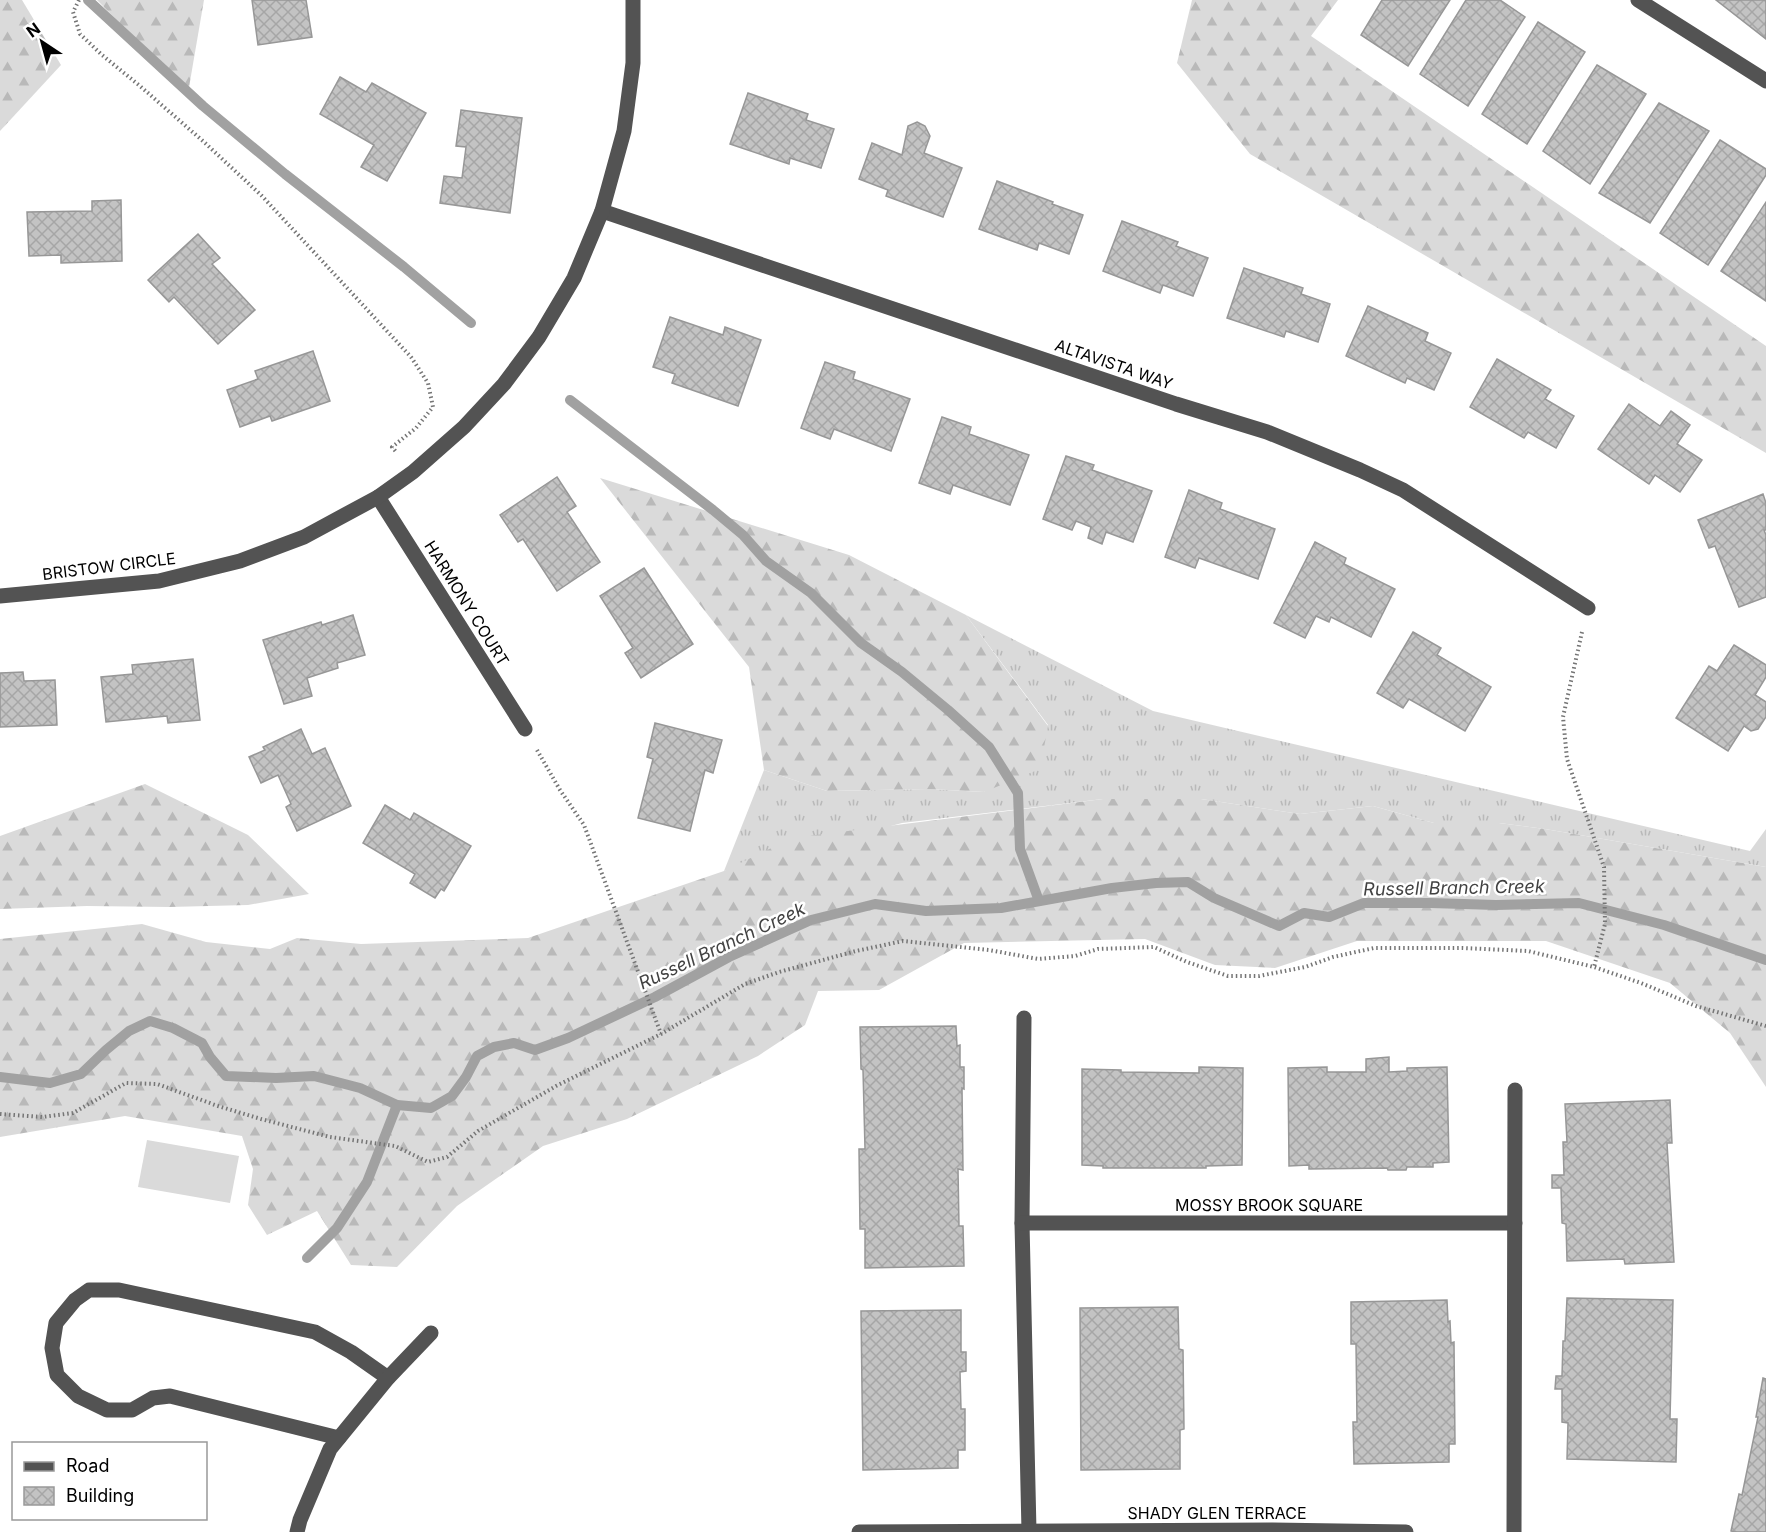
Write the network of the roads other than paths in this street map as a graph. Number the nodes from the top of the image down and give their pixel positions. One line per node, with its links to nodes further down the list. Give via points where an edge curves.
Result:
1 (633, 0): 4 (street, BRISTOW CIRCLE, via 633,63 624,131)
2 (1638, 0): 3 (street)
3 (1766, 81)
4 (602, 211): 5 (street, BRISTOW CIRCLE, via 574,278 539,337 504,384 464,428); 7 (street, ALTAVISTA WAY, via 1267,432 1403,490)
5 (378, 497): 6 (street, BRISTOW CIRCLE, via 304,537 240,561 159,581); 8 (street, HARMONY COURT)
6 (0, 596)
7 (1588, 608)
8 (525, 729)
9 (1024, 1018): 11 (street)
10 (1515, 1090): 12 (street)
11 (1023, 1223): 12 (street, MOSSY BROOK SQUARE); 16 (street)
12 (1515, 1223): 21 (street)
13 (431, 1333): 14 (street)
14 (388, 1378): 15 (street); 15 (street, via 315,1332 119,1290 88,1290 56,1323 52,1348 57,1375 78,1396 107,1410 132,1410 153,1398 170,1396)
15 (339, 1438): 18 (street, via 330,1449)
16 (1029, 1531): 17 (street, SHADY GLEN TERRACE); 19 (street, SHADY GLEN TERRACE)
17 (1273, 1531): 20 (street, SHADY GLEN TERRACE)
18 (297, 1532)
19 (859, 1532)
20 (1406, 1532)
21 (1514, 1532)

